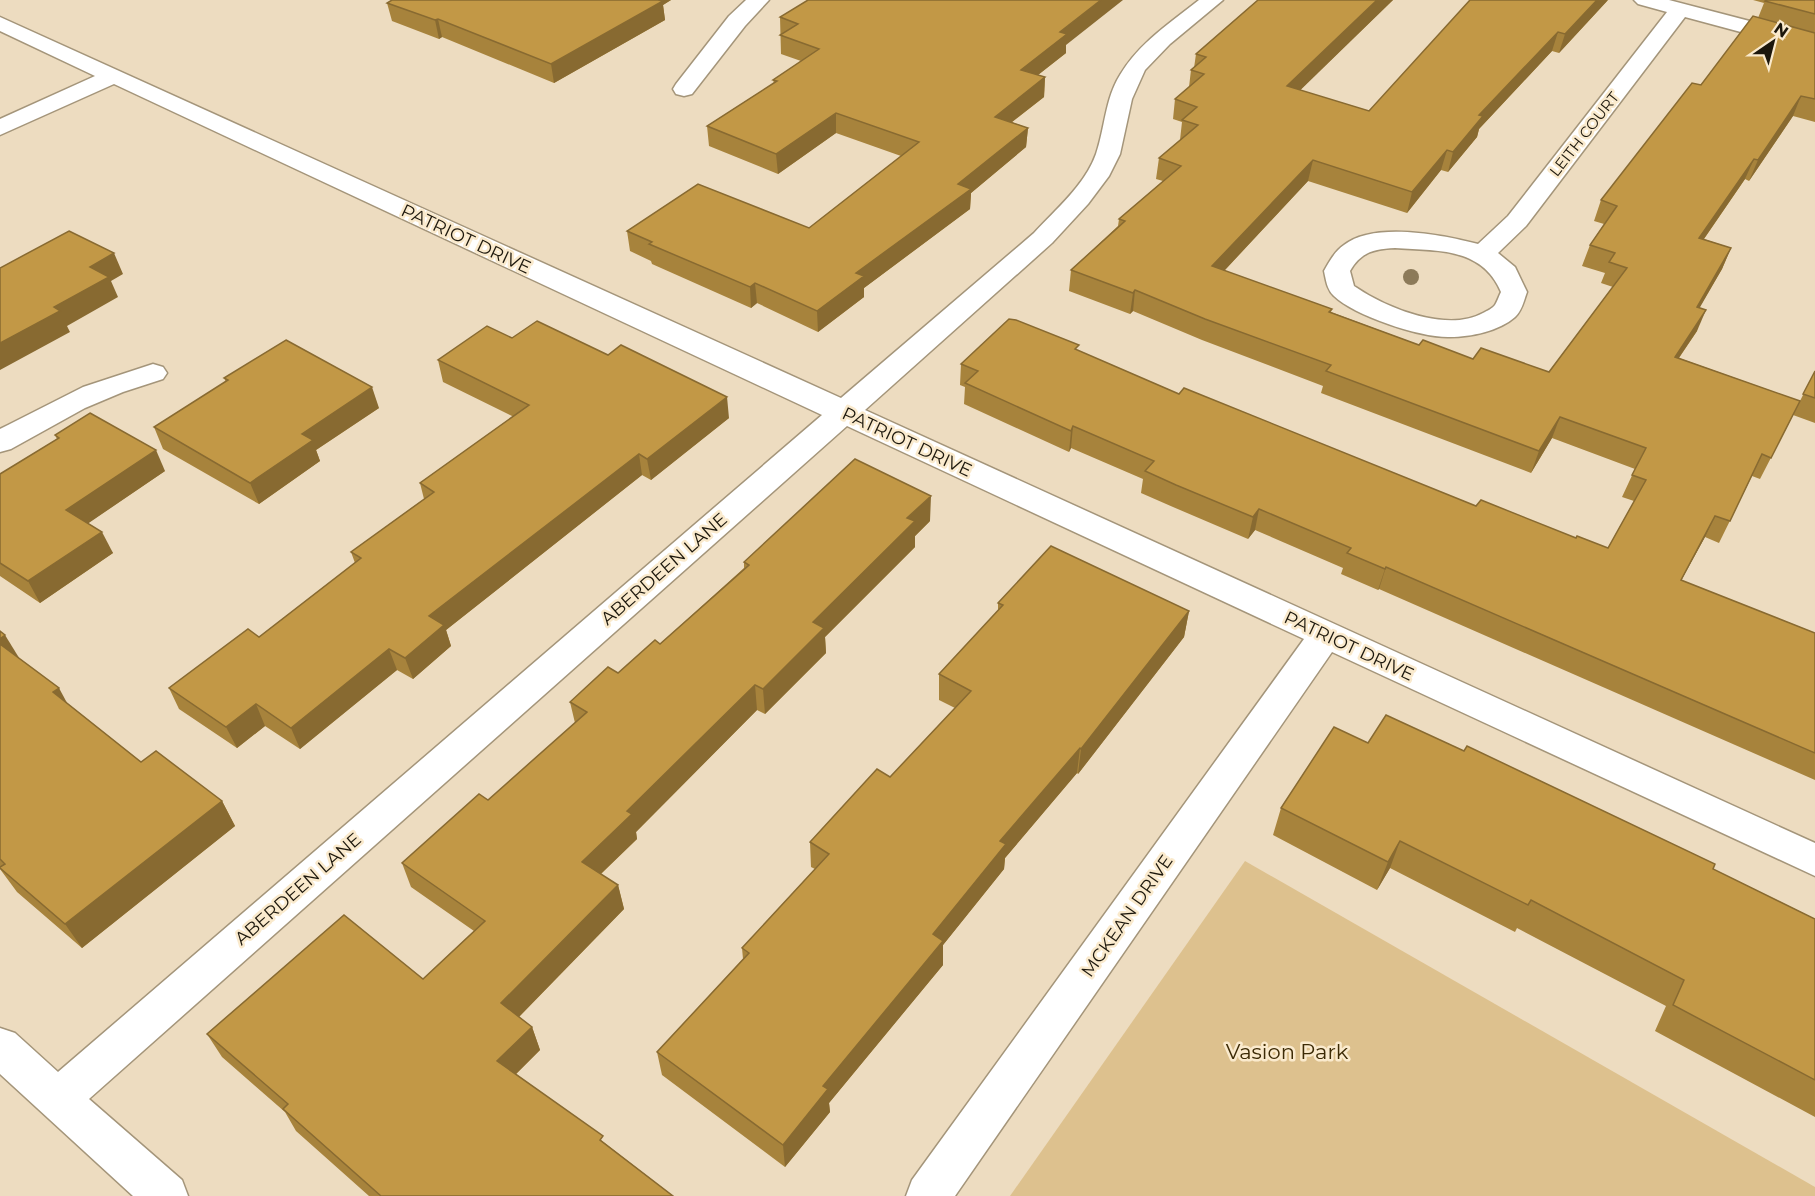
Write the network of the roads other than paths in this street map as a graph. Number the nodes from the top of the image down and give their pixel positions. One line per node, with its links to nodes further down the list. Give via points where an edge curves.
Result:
1 (758, 0): 8 (street)
2 (1212, 0): 12 (street, ABERDEEN LANE, via 1137,66 1120,93 1107,156 1081,198 1042,238)
3 (1645, 0): 4 (street)
4 (1680, 9): 6 (street); 10 (street, LEITH COURT, via 1517,221)
5 (0, 24): 7 (street, PATRIOT DRIVE)
6 (1815, 45)
7 (113, 76): 9 (street); 12 (street, PATRIOT DRIVE)
8 (684, 88)
9 (0, 128)
10 (1482, 254): 10 (street, via 1433,243 1367,242 1346,253 1337,271 1342,290 1361,303 1408,322 1449,328 1483,324 1506,311 1514,292 1505,272)
11 (153, 373): 13 (street, via 116,382 77,399)
12 (843, 412): 14 (street, PATRIOT DRIVE); 17 (street, ABERDEEN LANE)
13 (0, 442)
14 (1326, 635): 15 (street, PATRIOT DRIVE); 19 (street, MCKEAN DRIVE)
15 (1815, 861)
16 (0, 1047): 17 (street)
17 (58, 1099): 18 (street)
18 (166, 1196)
19 (928, 1196)

